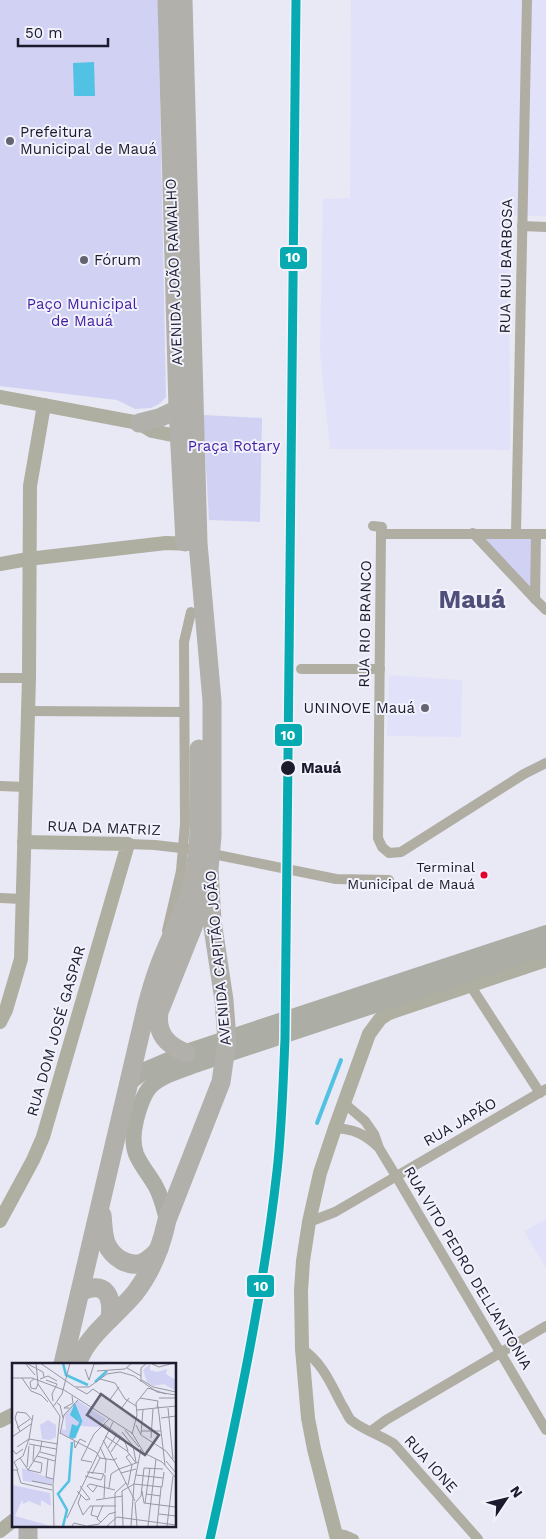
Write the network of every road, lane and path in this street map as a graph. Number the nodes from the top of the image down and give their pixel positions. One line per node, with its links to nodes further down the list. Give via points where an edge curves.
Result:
1 (167, 0): 8 (highway, AVENIDA JOÃO RAMALHO)
2 (183, 0): 10 (highway, AVENIDA JOÃO RAMALHO)
3 (527, 0): 4 (street, RUA RUI BARBOSA)
4 (522, 226): 5 (street); 13 (street, RUA RUI BARBOSA)
5 (546, 227)
6 (0, 398): 7 (street)
7 (44, 405): 9 (street); 17 (street, via 30,486)
8 (178, 409): 9 (highway); 10 (highway, AVENIDA JOÃO RAMALHO)
9 (138, 423): 10 (street, via 152,431)
10 (187, 438): 16 (highway, AVENIDA JOÃO RAMALHO); 16 (highway, AVENIDA JOÃO RAMALHO, via 197,500)
11 (373, 526): 14 (street, via 382,527)
12 (473, 533): 13 (street); 14 (street); 19 (street)
13 (516, 533): 15 (street)
14 (381, 534): 23 (street, RUA RIO BRANCO)
15 (541, 534): 19 (street)
16 (192, 544): 17 (street, via 166,543); 21 (highway, AVENIDA CAPITÃO JOÃO); 34 (highway, AVENIDA CAPITÃO JOÃO, via 212,702)
17 (28, 559): 18 (street); 25 (street)
18 (0, 564)
19 (535, 599): 20 (street)
20 (546, 610)
21 (191, 612): 27 (street, via 184,642); 41 (highway, AVENIDA CAPITÃO JOÃO, via 200,713 197,856 187,901)
22 (301, 669): 23 (street)
23 (380, 669): 28 (street, RUA RIO BRANCO, via 378,838 389,853 402,852)
24 (0, 678): 25 (street)
25 (28, 678): 26 (street)
26 (28, 711): 27 (street); 30 (street)
27 (184, 712): 33 (street)
28 (546, 763)
29 (0, 786): 30 (street)
30 (26, 787): 31 (street)
31 (24, 842): 32 (street, RUA DA MATRIZ); 37 (street)
32 (128, 844): 33 (street, RUA DA MATRIZ); 53 (street, RUA DOM JOSÉ GASPAR, via 43,1137)
33 (188, 849): 35 (street, RUA DA MATRIZ, via 336,879); 41 (street)
34 (209, 869): 44 (highway, via 193,927 157,1022 166,1042); 52 (highway, AVENIDA CAPITÃO JOÃO, via 212,921 226,1026 225,1061 214,1102)
35 (389, 880)
36 (0, 898): 37 (street)
37 (23, 899): 43 (street, via 21,959)
38 (546, 933): 44 (main road)
39 (546, 948): 44 (main road)
40 (546, 960): 42 (street)
41 (157, 971): 45 (highway, AVENIDA CAPITÃO JOÃO)
42 (470, 985): 46 (street); 47 (street, via 380,1018 370,1034)
43 (0, 1022)
44 (189, 1057): 45 (main road, via 147,1069); 52 (main road, via 145,1092 133,1132 136,1155 157,1188)
45 (128, 1084): 51 (highway, AVENIDA CAPITÃO JOÃO)
46 (543, 1091): 50 (street, RUA JAPÃO)
47 (344, 1103): 48 (street); 49 (street, RUA VITO PEDRO DELL'ANTONIA, via 365,1121)
48 (335, 1128): 49 (street, RUA VITO PEDRO DELL'ANTONIA, via 347,1128 363,1134); 54 (street)
49 (379, 1148): 50 (street, RUA VITO PEDRO DELL'ANTONIA)
50 (396, 1176): 54 (street, RUA JAPÃO, via 335,1212); 61 (street, RUA VITO PEDRO DELL'ANTONIA)
51 (102, 1196): 55 (highway); 57 (highway, AVENIDA CAPITÃO JOÃO)
52 (167, 1220): 55 (highway, via 158,1234 137,1251 114,1248); 56 (highway, AVENIDA CAPITÃO JOÃO)
53 (0, 1221)
54 (309, 1222): 60 (street, via 301,1292)
55 (104, 1232): 56 (highway, via 112,1252 127,1263 144,1263)
56 (162, 1244): 58 (highway, AVENIDA CAPITÃO JOÃO, via 146,1278)
57 (80, 1292): 58 (highway, via 90,1288 103,1290 112,1306); 62 (highway, AVENIDA CAPITÃO JOÃO)
58 (110, 1319): 63 (highway, AVENIDA CAPITÃO JOÃO, via 85,1346)
59 (546, 1326): 61 (street)
60 (302, 1349): 67 (street, RUA IONE, via 322,1368 350,1419); 72 (street, via 308,1418)
61 (501, 1352): 66 (street, RUA VITO PEDRO DELL'ANTONIA); 67 (street)
62 (63, 1363)
63 (78, 1363)
64 (12, 1415): 65 (street)
65 (0, 1421)
66 (546, 1430)
67 (371, 1431): 76 (street, RUA IONE, via 394,1444)
68 (12, 1522): 71 (street)
69 (28, 1526): 73 (highway)
70 (39, 1526): 74 (highway)
71 (0, 1531)
72 (337, 1536): 75 (street)
73 (28, 1539)
74 (39, 1539)
75 (354, 1539)
76 (478, 1539)

